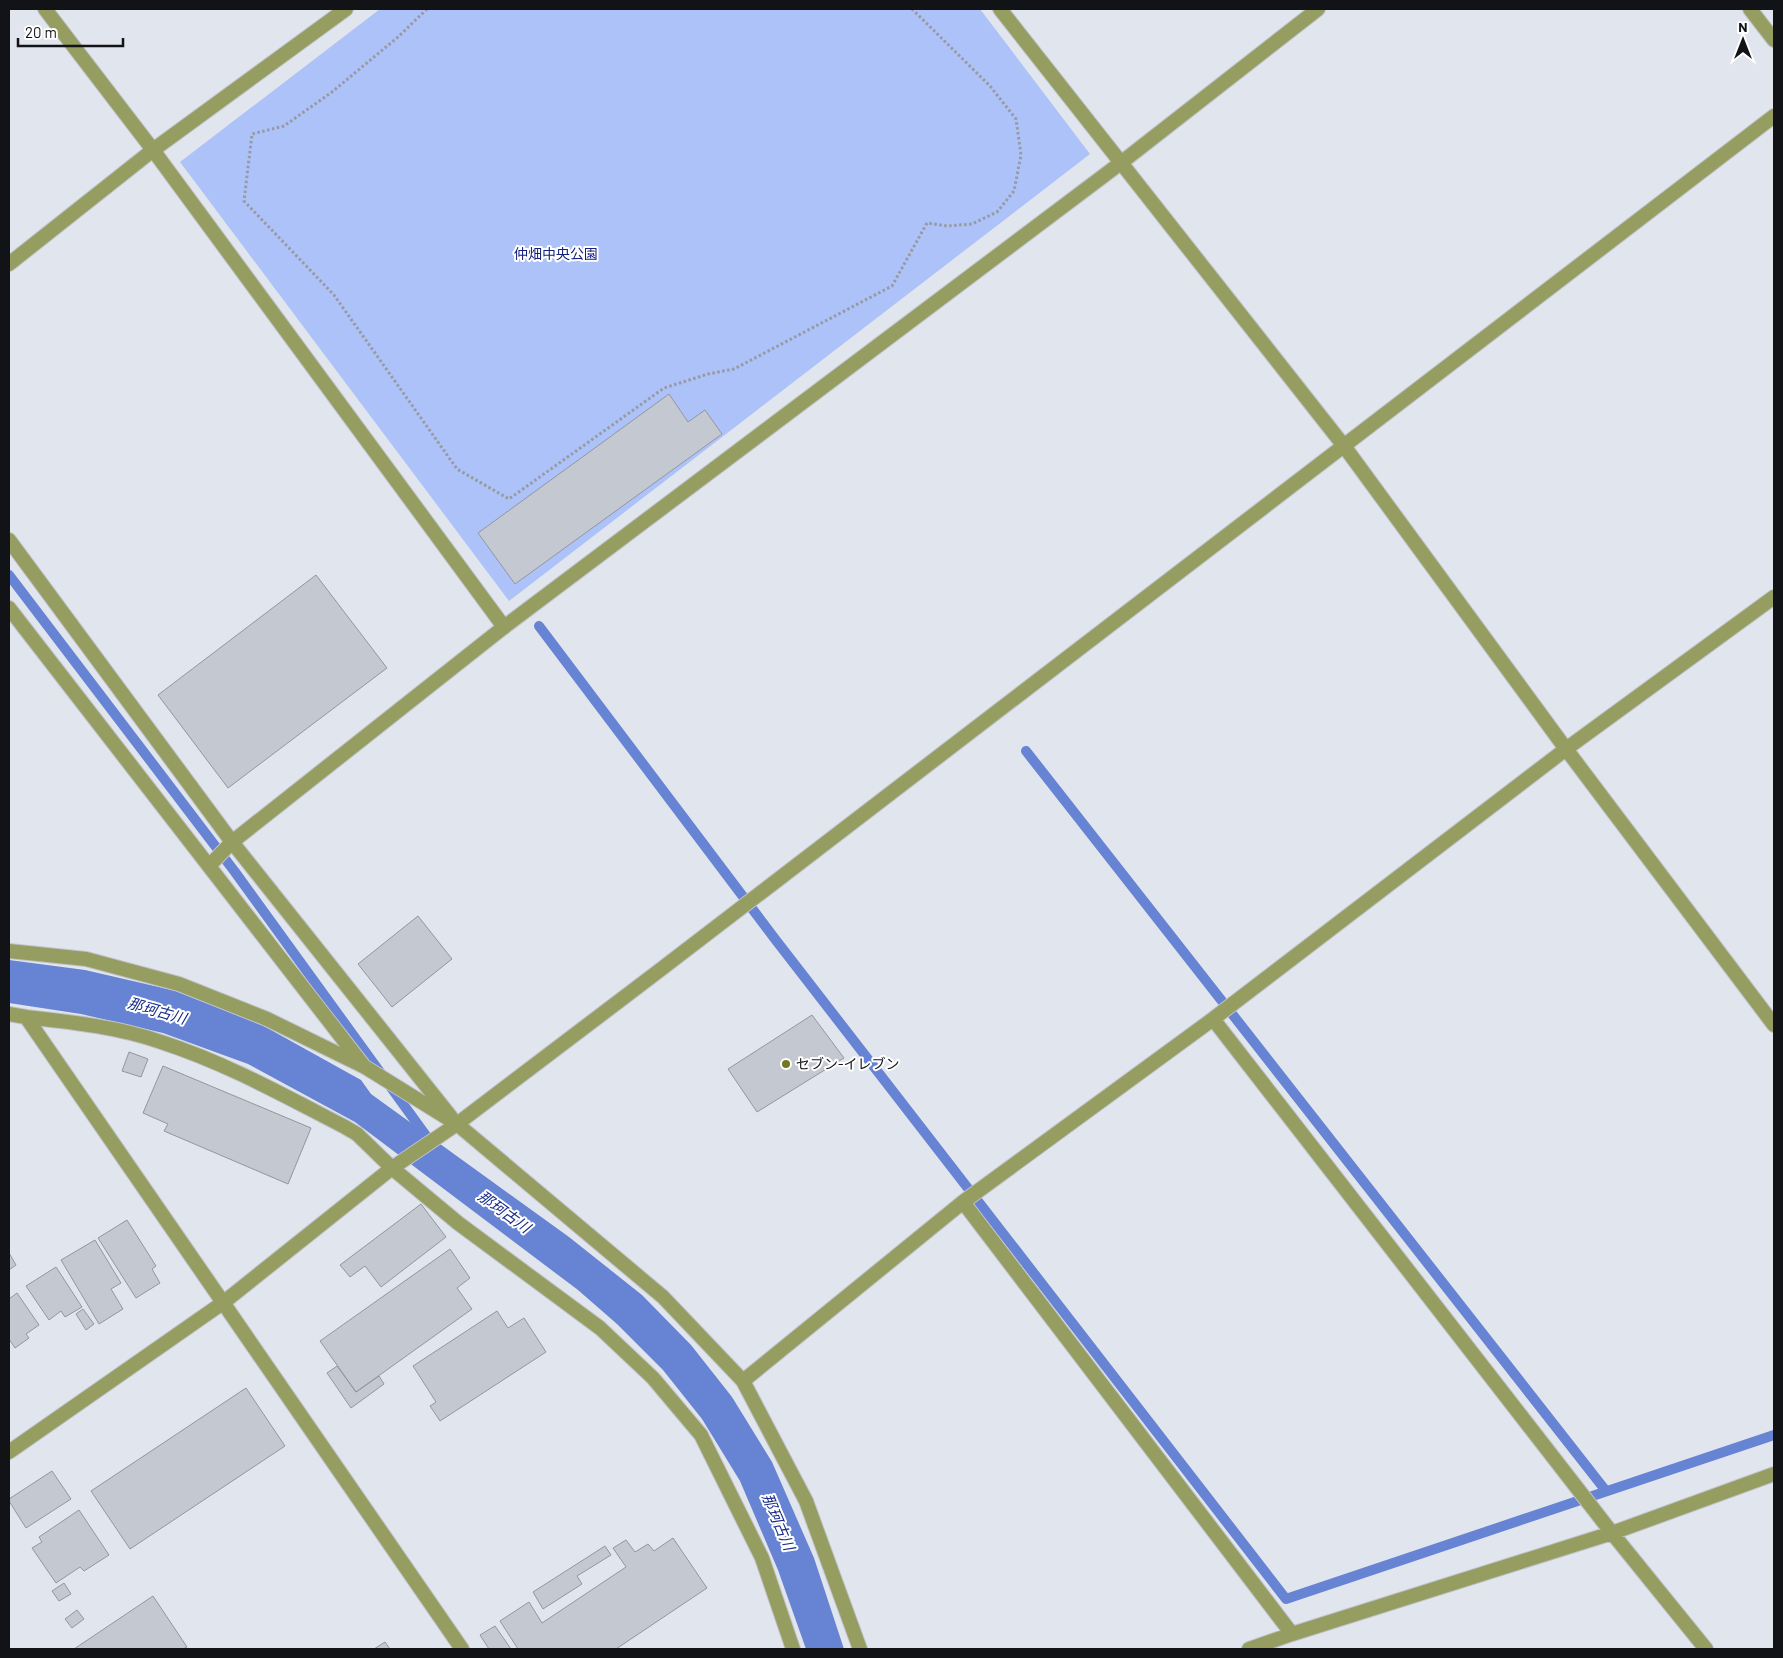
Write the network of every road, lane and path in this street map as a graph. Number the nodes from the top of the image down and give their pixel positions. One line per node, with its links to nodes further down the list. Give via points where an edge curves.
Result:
1 (45, 9): 10 (street)
2 (346, 9): 10 (street)
3 (427, 9): 4 (path, via 332,92 284,126 252,134 244,201 334,296 457,469 509,499 664,388 734,369 892,286 927,223 947,226 972,224 998,212 1014,191 1021,155 1016,119 990,86)
4 (912, 9)
5 (1000, 9): 11 (street)
6 (1318, 9): 11 (street)
7 (1750, 9): 8 (street)
8 (1774, 40)
9 (1774, 116): 13 (street)
10 (153, 150): 12 (street); 17 (street)
11 (1122, 162): 13 (street); 17 (street)
12 (9, 264)
13 (1344, 446): 18 (street); 27 (street)
14 (9, 540): 19 (street)
15 (1774, 597): 18 (street)
16 (9, 608): 20 (street)
17 (504, 627): 19 (street)
18 (1566, 749): 24 (street); 25 (street)
19 (232, 842): 20 (street); 27 (street)
20 (210, 866): 26 (street)
21 (9, 951): 26 (street, via 86,959 179,984 267,1019)
22 (9, 1014): 23 (street)
23 (26, 1017): 28 (street, via 85,1023 160,1041 243,1074 351,1130); 30 (street)
24 (1213, 1019): 29 (street); 34 (street)
25 (1774, 1025)
26 (365, 1068): 27 (street)
27 (457, 1124): 28 (street); 31 (street, via 663,1296)
28 (392, 1168): 30 (street); 37 (street, via 458,1223 600,1328 653,1378 701,1436 762,1558)
29 (963, 1202): 31 (street); 35 (street)
30 (224, 1302): 32 (street); 36 (street)
31 (743, 1381): 38 (street, via 806,1501)
32 (9, 1452)
33 (1774, 1474): 34 (street)
34 (1612, 1532): 35 (street); 40 (street)
35 (1292, 1634): 39 (street)
36 (462, 1649)
37 (793, 1649)
38 (860, 1649)
39 (1249, 1649)
40 (1706, 1649)

